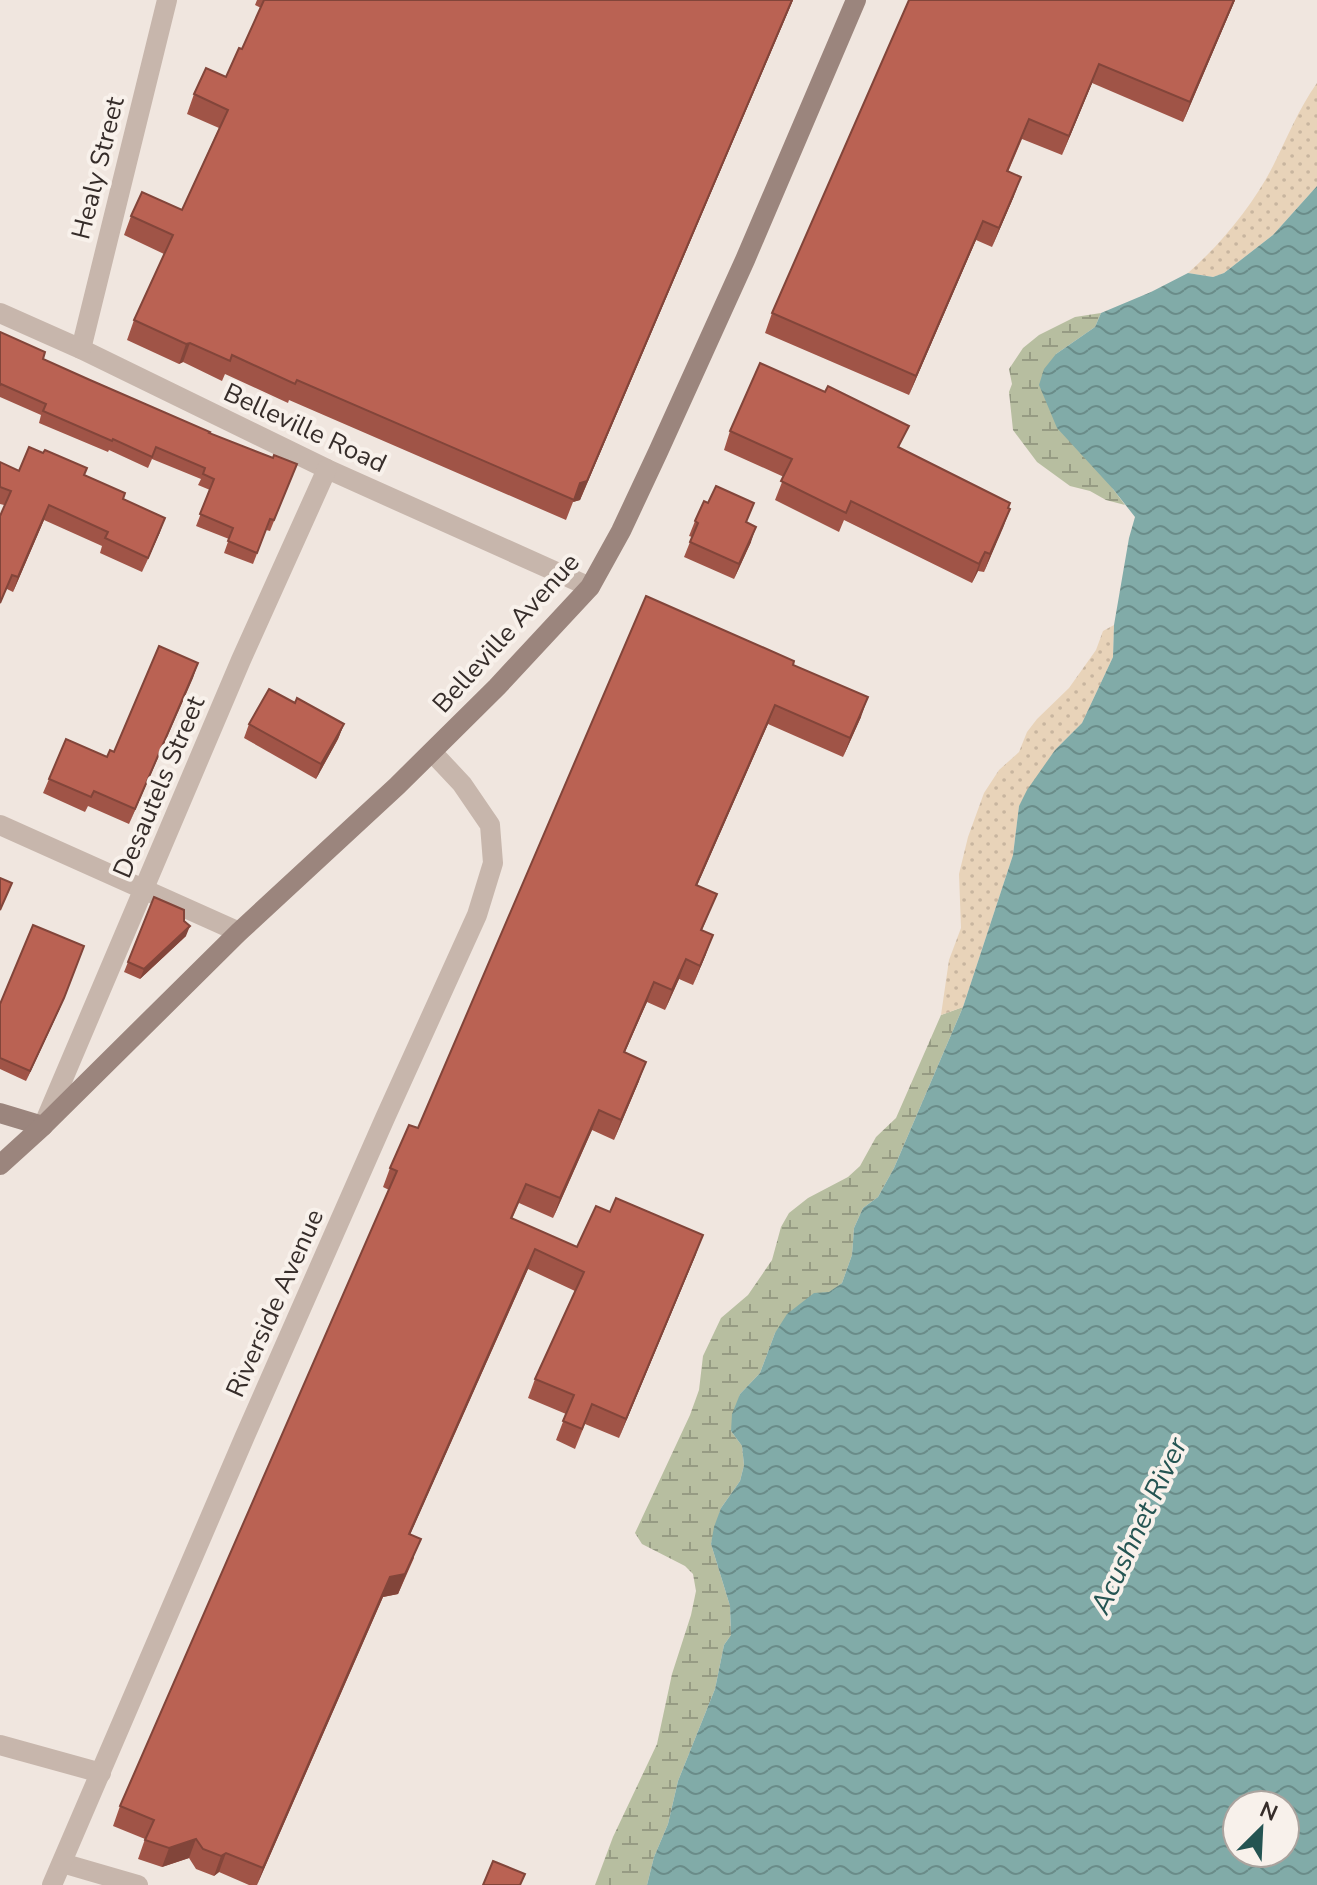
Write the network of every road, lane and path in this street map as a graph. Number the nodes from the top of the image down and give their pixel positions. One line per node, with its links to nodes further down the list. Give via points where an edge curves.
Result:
1 (167, 0): 4 (street, Healy Street)
2 (856, 0): 6 (main road, Belleville Avenue, via 685,394)
3 (0, 313): 4 (street, Belleville Road)
4 (81, 349): 5 (street, Belleville Road)
5 (327, 469): 6 (street, Belleville Road); 9 (street, Desautels Street)
6 (590, 587): 7 (main road, Belleville Avenue)
7 (432, 752): 10 (main road, Belleville Avenue); 15 (street, Riverside Avenue, via 490,825 493,863 477,915)
8 (0, 825): 9 (street)
9 (144, 890): 10 (street); 12 (street, Desautels Street)
10 (239, 932): 12 (main road, Belleville Avenue)
11 (0, 1113): 12 (main road)
12 (43, 1126): 13 (main road, Belleville Avenue)
13 (0, 1165)
14 (0, 1745): 15 (street)
15 (101, 1773): 16 (street, Riverside Avenue)
16 (62, 1863): 17 (street, Riverside Avenue); 18 (street)
17 (52, 1885)
18 (138, 1885)

